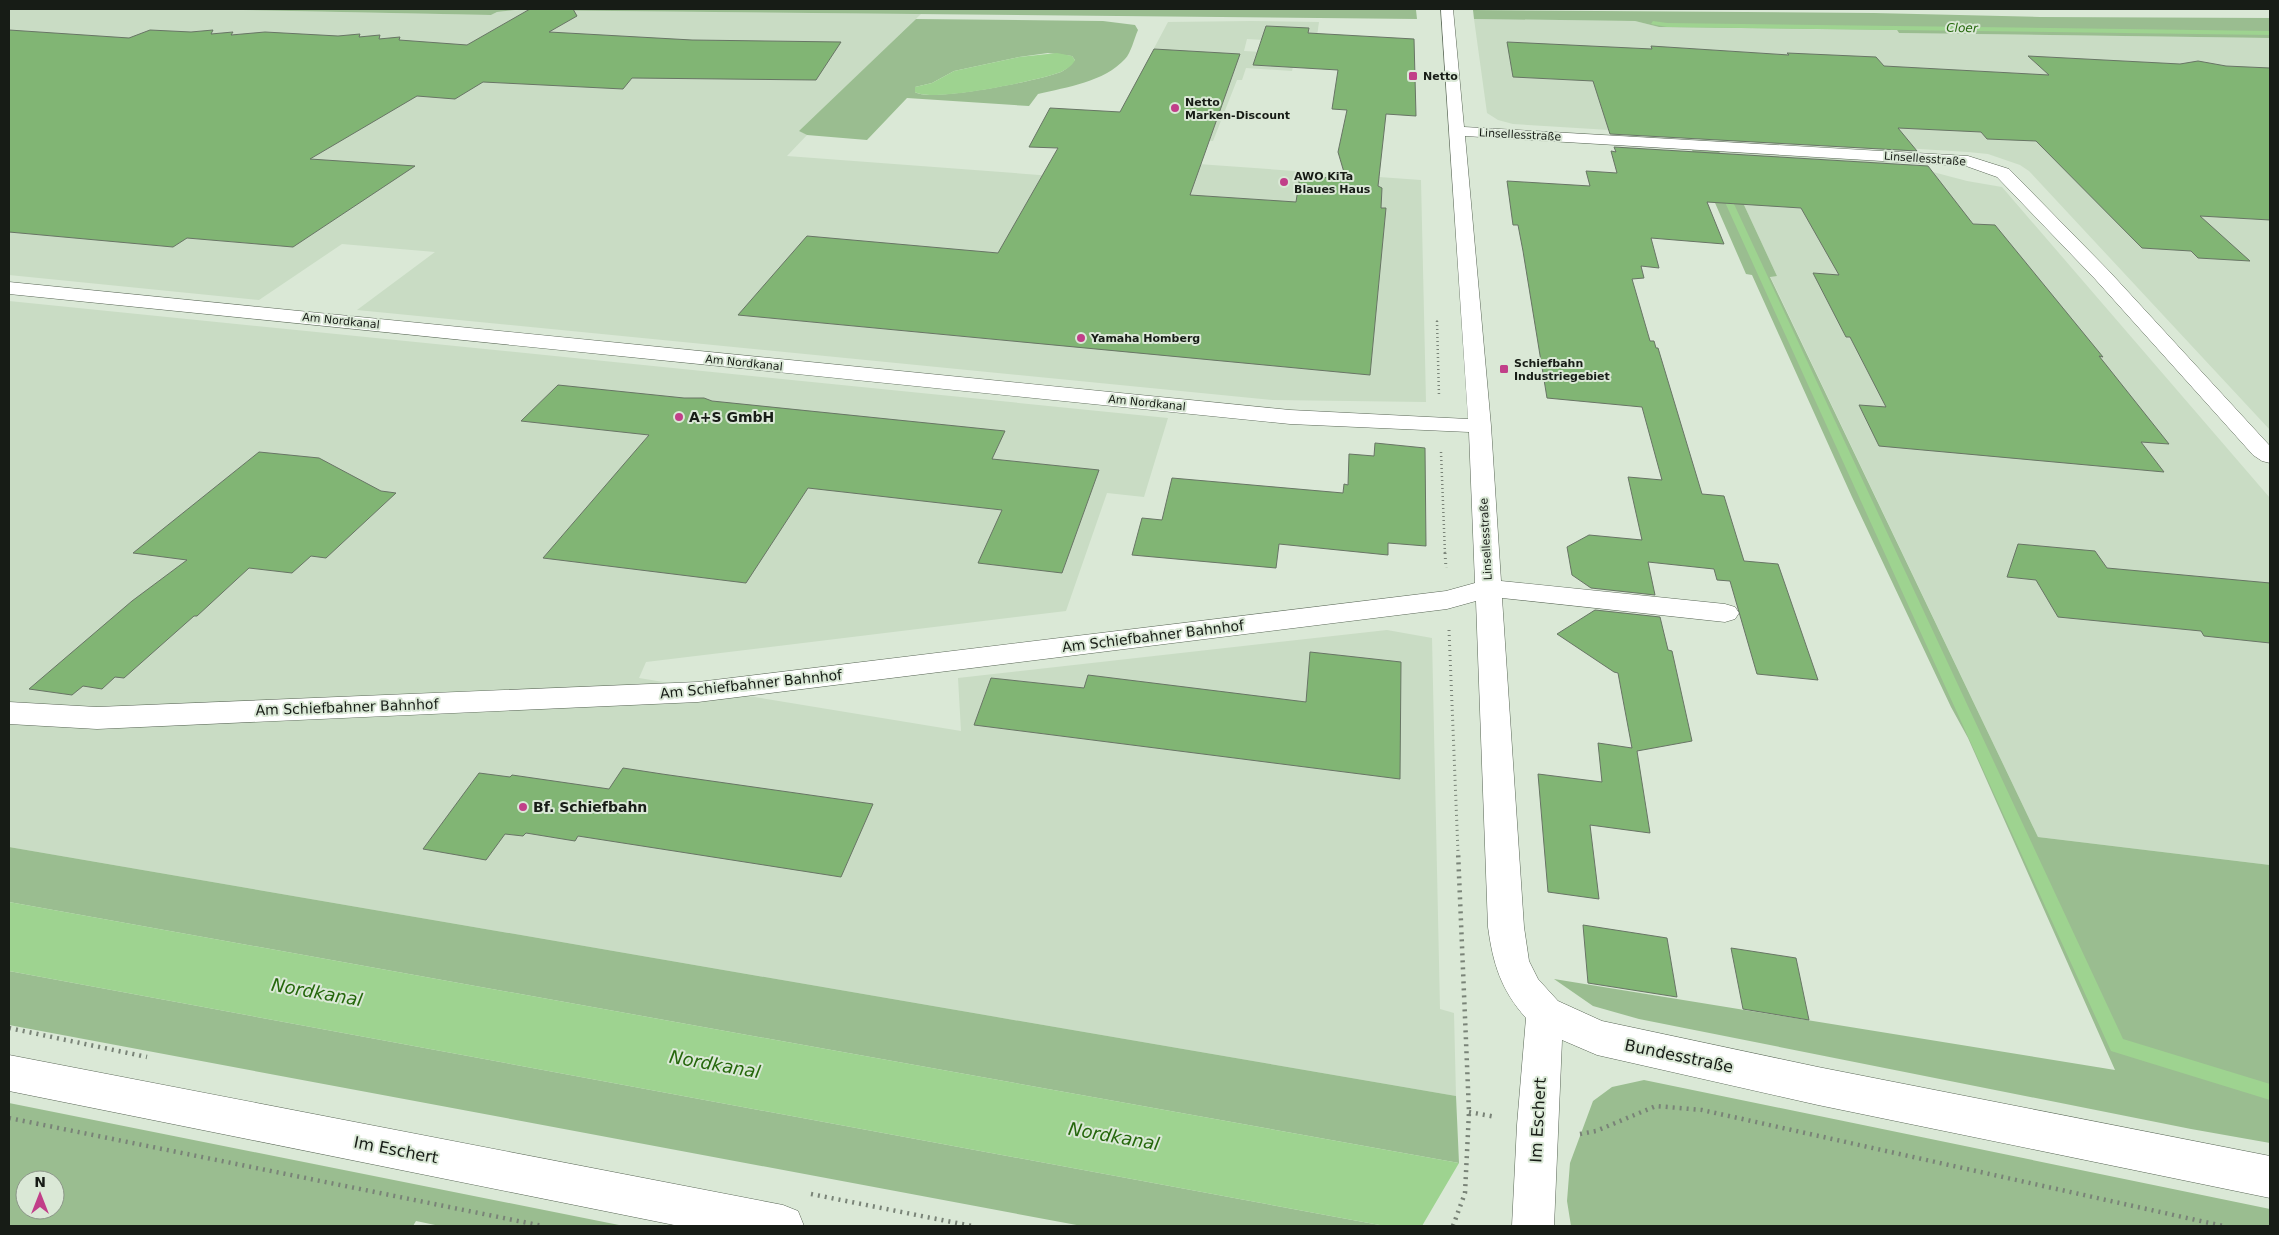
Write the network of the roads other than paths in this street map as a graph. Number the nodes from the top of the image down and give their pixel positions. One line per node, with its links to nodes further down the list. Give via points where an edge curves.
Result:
1 (1447, 9): 2 (street, Linsellesstraße)
2 (1456, 132): 4 (street, Linsellesstraße); 5 (street, Linsellesstraße, via 1968,161 2003,173)
3 (9, 288): 4 (street, Am Nordkanal, via 1290,417)
4 (1480, 426): 6 (street, Linsellesstraße)
5 (2270, 456)
6 (1488, 588): 7 (street, Linsellesstraße); 8 (street, Am Schiefbahner Bahnhof, via 1447,600 698,692 97,718); 9 (street, Linsellesstraße, via 1506,927 1514,968 1525,991)
7 (1725, 613)
8 (9, 713)
9 (1545, 1013): 11 (street, Bundesstraße, via 1596,1038); 13 (street, Im Eschert)
10 (9, 1073): 12 (street, Im Eschert)
11 (2270, 1177)
12 (783, 1226)
13 (1533, 1226)

